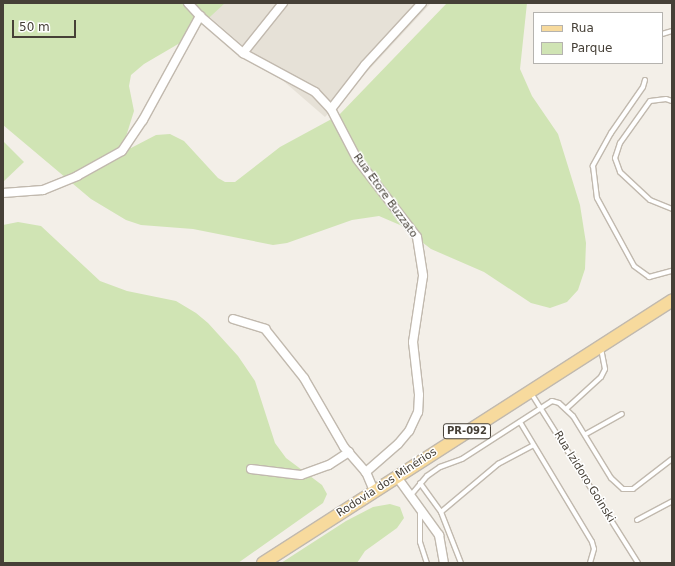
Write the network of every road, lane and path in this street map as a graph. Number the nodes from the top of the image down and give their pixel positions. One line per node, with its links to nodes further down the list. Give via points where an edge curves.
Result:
1 (188, 3): 4 (street, Rua Etore Buzzato)
2 (283, 3): 5 (street)
3 (422, 3): 8 (street, via 365,65)
4 (200, 16): 5 (street, Rua Etore Buzzato); 9 (street, via 143,120 122,152 77,176 43,190)
5 (243, 53): 8 (street, Rua Etore Buzzato, via 315,92)
6 (645, 80): 11 (lane, via 644,87 611,133 593,166 597,198 634,266 649,277)
7 (672, 101): 10 (lane, via 650,101 620,143 615,158 620,172 650,200)
8 (331, 109): 25 (street, Rua Etore Buzzato, via 357,159 417,237 423,276 413,342 419,395 418,412 410,431)
9 (3, 193)
10 (672, 209)
11 (672, 271)
12 (672, 300): 14 (main road, Rodovia dos Minérios / PR-092)
13 (233, 319): 22 (street, via 265,329 304,378)
14 (601, 346): 15 (main road, Rodovia dos Minérios / PR-092); 17 (lane, via 605,369 601,377)
15 (529, 392): 16 (lane, Rua Izidoro Goinski); 26 (main road, Rodovia dos Minérios / PR-092)
16 (541, 408): 17 (lane, via 552,401); 19 (lane); 39 (lane, Rua Izidoro Goinski)
17 (566, 409): 20 (lane)
18 (622, 414): 20 (lane)
19 (520, 422): 21 (lane); 27 (lane, via 462,459 440,468)
20 (586, 434): 23 (lane, via 611,478 623,489 632,489)
21 (533, 445): 32 (lane, via 498,464); 38 (lane, via 592,542 594,549)
22 (349, 452): 24 (street, via 329,465 301,475); 25 (street)
23 (672, 459)
24 (251, 469)
25 (366, 472): 28 (street)
26 (397, 477): 28 (main road, Rodovia dos Minérios / PR-092); 29 (street)
27 (420, 484): 29 (lane); 32 (lane)
28 (374, 491): 34 (main road, Rodovia dos Minérios / PR-092)
29 (410, 496): 31 (street)
30 (672, 501): 33 (lane)
31 (420, 508): 35 (lane, via 420,542); 36 (street, via 439,535)
32 (441, 512): 37 (lane)
33 (637, 520)
34 (263, 563)
35 (426, 563)
36 (444, 563)
37 (461, 563)
38 (590, 563)
39 (638, 563)

